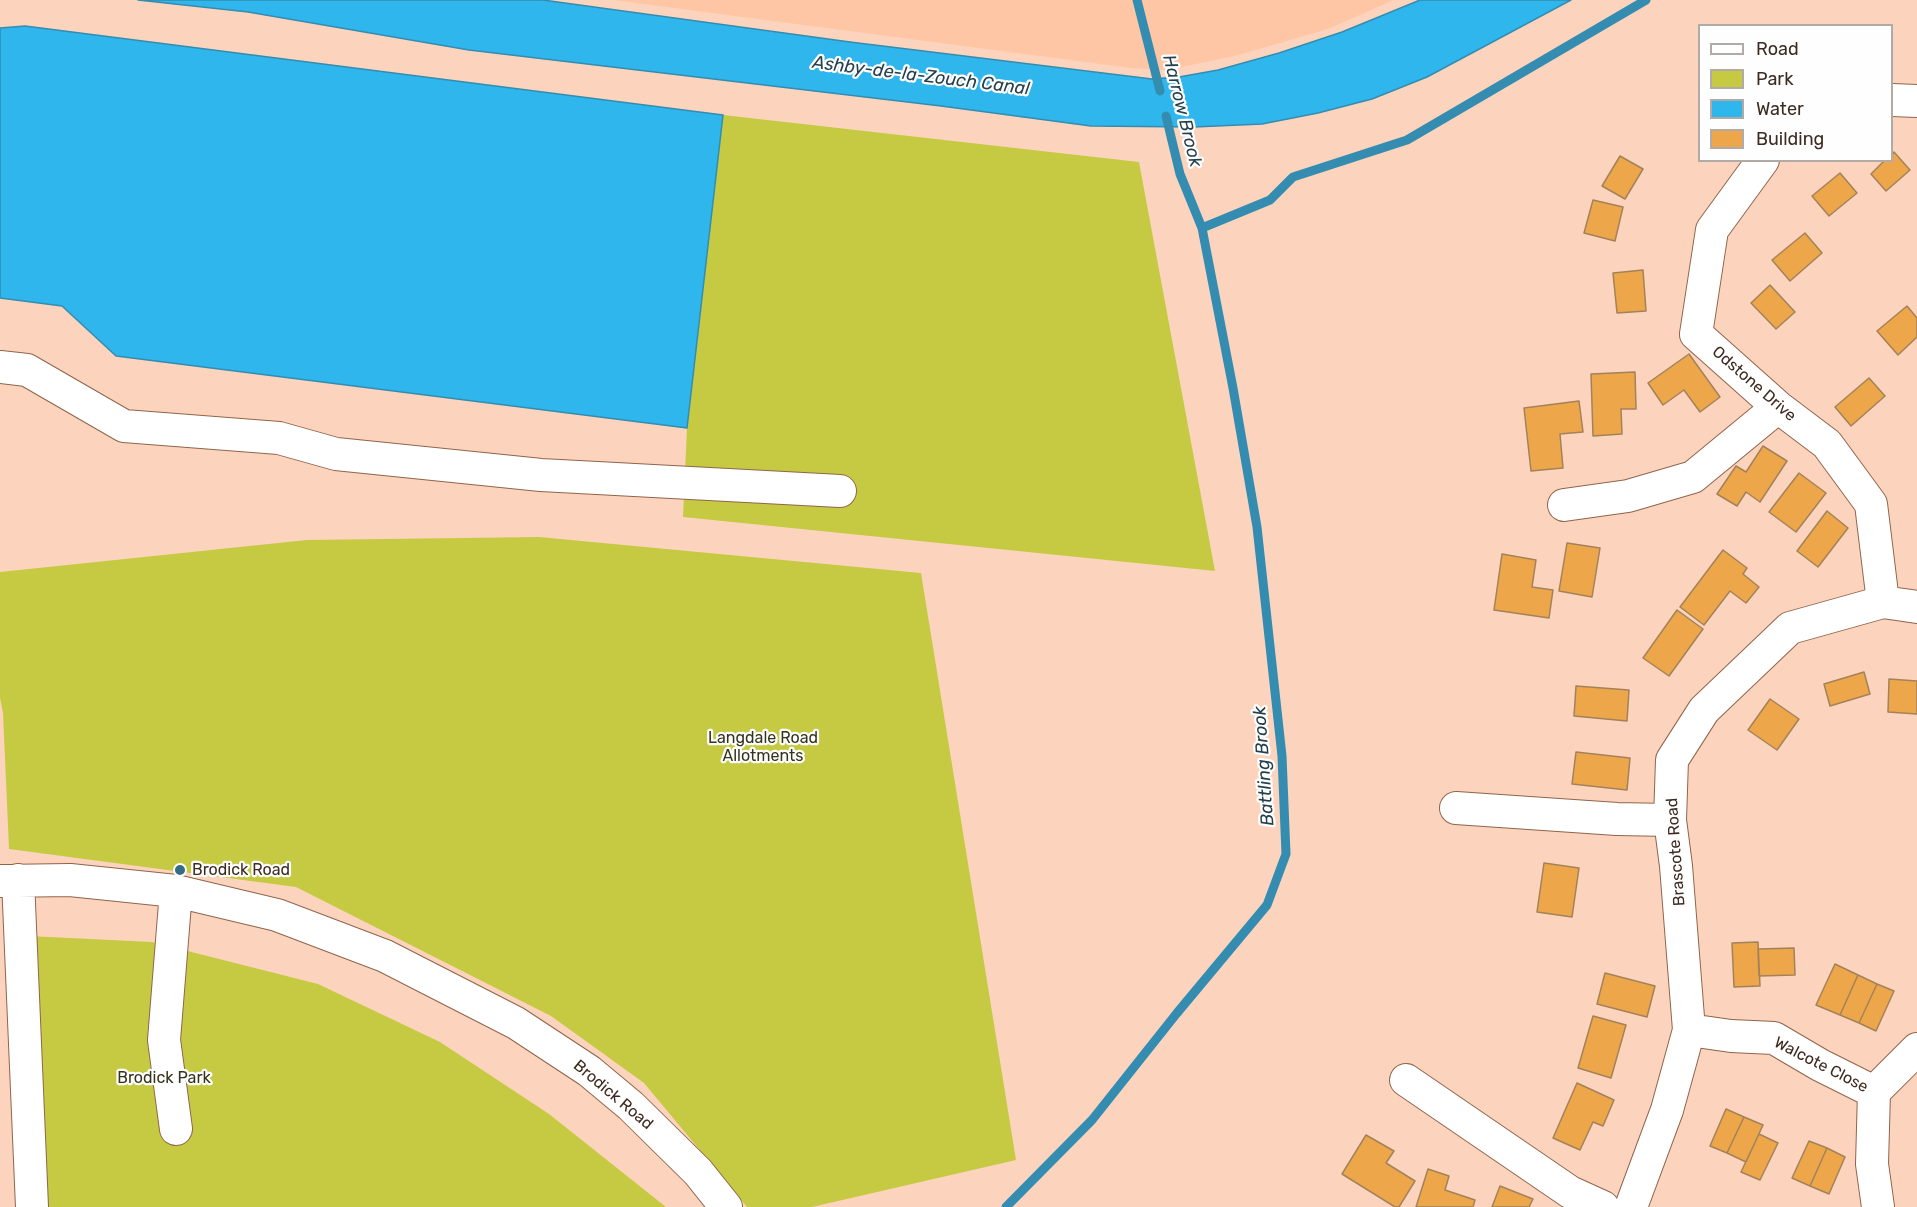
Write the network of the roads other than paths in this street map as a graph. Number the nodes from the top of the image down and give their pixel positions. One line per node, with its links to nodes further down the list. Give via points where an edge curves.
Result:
1 (1893, 100): 2 (street)
2 (1917, 101)
3 (1762, 162): 5 (street, Odstone Drive, via 1712,230 1696,334)
4 (0, 367): 6 (street, via 27,370 124,426 279,438 336,454 541,475)
5 (1778, 407): 7 (street, via 1693,477 1628,496); 8 (street, Odstone Drive, via 1827,444 1871,504)
6 (840, 491)
7 (1564, 505)
8 (1883, 602): 9 (street, Brascote Road); 11 (street, Brascote Road, via 1790,628 1704,710 1672,760)
9 (1917, 608)
10 (1456, 808): 11 (street)
11 (1670, 819): 14 (street, Brascote Road)
12 (9, 881): 13 (street, Brodick Road, via 70,880); 19 (street)
13 (176, 891): 18 (street, via 164,1040); 20 (street, Brodick Road, via 277,915 385,956 516,1023 589,1071 631,1106 698,1172)
14 (1689, 1030): 17 (street, Walcote Close, via 1774,1038); 22 (street, Brascote Road, via 1667,1110)
15 (1917, 1049): 17 (street)
16 (1406, 1080): 21 (street, via 1570,1192)
17 (1874, 1092): 23 (street, Walcote Close, via 1872,1164)
18 (176, 1129)
19 (32, 1207)
20 (726, 1207)
21 (1603, 1207)
22 (1631, 1207)
23 (1878, 1207)

